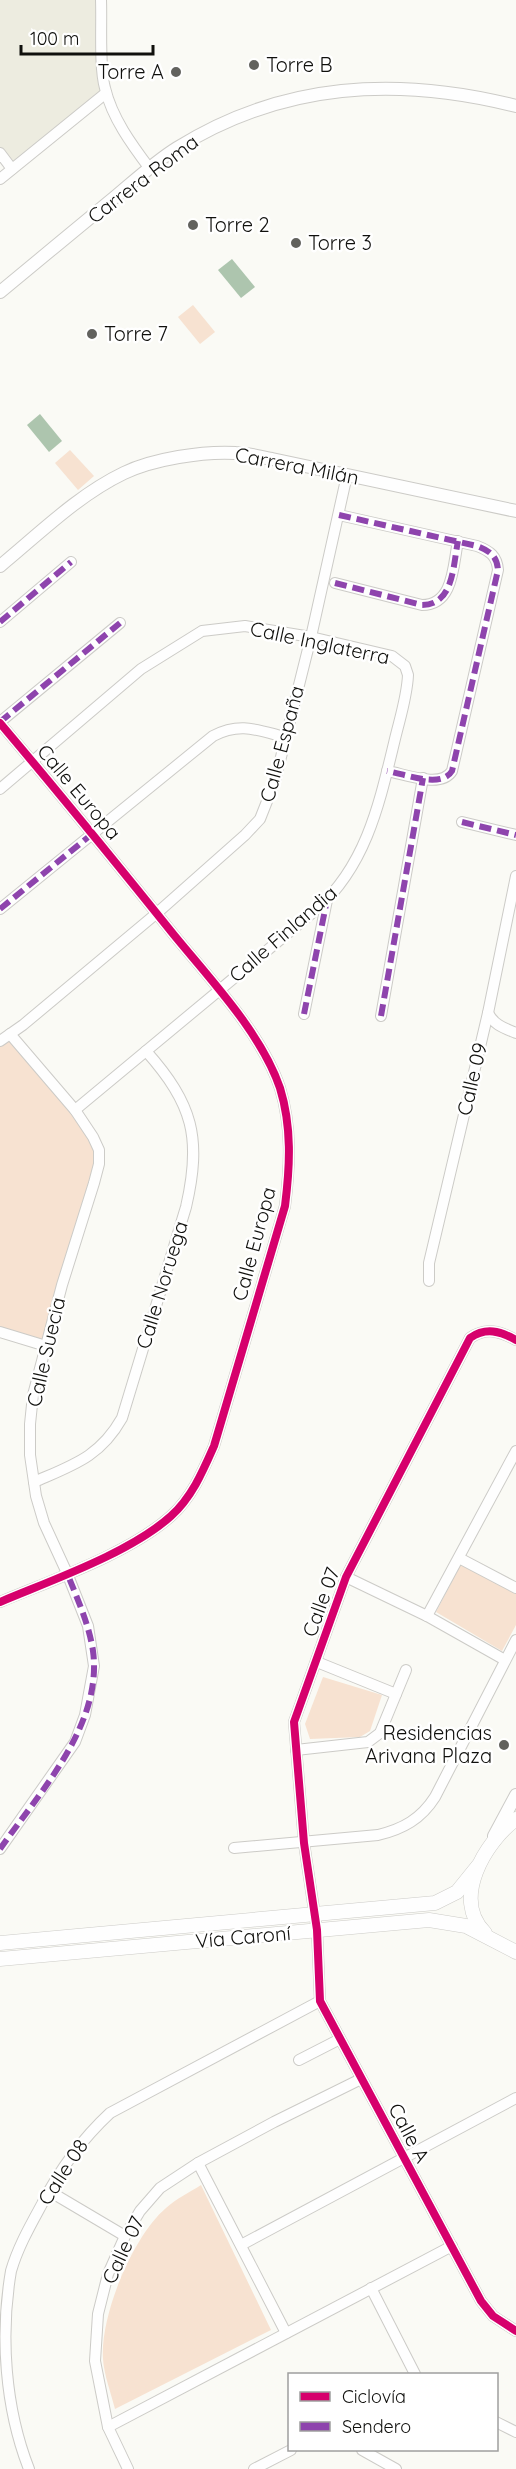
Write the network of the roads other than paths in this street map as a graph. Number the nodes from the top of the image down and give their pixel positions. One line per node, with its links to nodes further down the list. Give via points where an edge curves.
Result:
1 (101, 0): 2 (street)
2 (106, 93): 5 (street); 6 (street, via 123,129)
3 (516, 106): 6 (street, Carrera Roma, via 437,91 383,88 307,95 261,107 216,126)
4 (0, 153): 5 (street)
5 (12, 169): 7 (street)
6 (150, 169): 8 (street, Carrera Roma)
7 (0, 179)
8 (0, 292)
9 (347, 475): 10 (street, Carrera Milán); 11 (street, Calle España); 14 (street, Carrera Milán, via 236,453 152,463 124,472 93,490)
10 (516, 511)
11 (339, 515): 12 (street); 18 (street, Calle España)
12 (458, 541): 15 (street, via 448,590 430,605); 24 (street, via 489,550 495,556 498,570 452,771 442,780)
13 (71, 562): 16 (street)
14 (0, 566)
15 (335, 583)
16 (0, 622)
17 (120, 623): 20 (street)
18 (311, 637): 19 (street, Calle Inglaterra, via 392,656); 21 (street, Calle España); 22 (street, Calle Inglaterra, via 246,626 202,631 141,669)
19 (405, 666): 23 (street, Calle Finlandia, via 408,684)
20 (0, 723): 22 (street, Calle Europa)
21 (285, 737): 27 (street, via 245,727 228,728); 32 (street, Calle España, via 275,781 260,819)
22 (33, 762): 25 (street, Calle Inglaterra); 27 (street, Calle Europa)
23 (387, 771): 24 (street); 30 (street, Calle Finlandia, via 378,812 365,845)
24 (423, 778): 37 (street)
25 (0, 789)
26 (462, 822): 28 (street)
27 (92, 834): 31 (street); 32 (street, Calle Europa)
28 (516, 835)
29 (516, 876): 33 (street, Calle 09)
30 (327, 900): 34 (street, Calle Finlandia); 36 (street)
31 (0, 909)
32 (157, 913): 34 (street, Calle Europa); 39 (street, Calle España)
33 (511, 930): 35 (street, Calle 09)
34 (218, 990): 41 (street, Calle Finlandia); 51 (street, Calle Europa, via 256,1038 279,1087 290,1140 285,1206 202,1475 172,1515 149,1532)
35 (488, 1013): 38 (street, via 497,1025); 43 (street, Calle 09, via 429,1263)
36 (304, 1014)
37 (381, 1016)
38 (516, 1033)
39 (10, 1034): 40 (street, Calle España); 42 (street, Calle Suecia)
40 (0, 1041)
41 (146, 1051): 42 (street, Calle Finlandia); 49 (street, Calle Noruega, via 168,1076 188,1118 194,1143 194,1172 186,1207 122,1418 99,1450 82,1462)
42 (75, 1110): 46 (street, Calle Suecia, via 99,1150 99,1164)
43 (429, 1281)
44 (0, 1332): 46 (street)
45 (516, 1341): 52 (street, Calle 07, via 491,1331 480,1331 470,1338)
46 (46, 1346): 49 (street, Calle Suecia, via 30,1424)
47 (516, 1451): 48 (street)
48 (512, 1469): 50 (street)
49 (34, 1482): 51 (street, Calle Suecia, via 44,1523)
50 (459, 1558): 53 (street); 55 (street)
51 (67, 1573): 54 (street, Calle Europa); 66 (street, Calle Suecia, via 88,1626 93,1651 90,1697 75,1742)
52 (346, 1577): 55 (street); 58 (street, Calle 07)
53 (516, 1588)
54 (0, 1602)
55 (427, 1616): 57 (street)
56 (516, 1640): 57 (street)
57 (505, 1660): 64 (street, via 427,1810 415,1821 378,1835)
58 (317, 1662): 60 (street); 61 (street, Calle 07, via 294,1722)
59 (406, 1670): 60 (street)
60 (396, 1694): 61 (street, via 380,1733 368,1743)
61 (296, 1750): 64 (street, Calle 07)
62 (516, 1795): 67 (street)
63 (516, 1819): 67 (main road, Vía Caroní)
64 (304, 1843): 65 (street); 68 (street, Calle 07)
65 (234, 1848)
66 (0, 1849)
67 (478, 1866): 68 (main road, Vía Caroní, via 463,1887 443,1901); 70 (main road, via 472,1889 473,1913 477,1925)
68 (315, 1914): 69 (street, Calle 07); 72 (main road, Vía Caroní)
69 (317, 1930): 70 (main road, Vía Caroní, via 441,1921 466,1926); 74 (main road, Vía Caroní); 75 (street, Calle A)
70 (495, 1940): 71 (main road); 73 (main road, Vía Caroní)
71 (516, 1942)
72 (0, 1944)
73 (516, 1952)
74 (0, 1959)
75 (320, 2001): 76 (street, Calle A); 82 (street, Calle 08, via 110,2113 70,2155)
76 (340, 2039): 77 (street); 78 (street, Calle A)
77 (299, 2060)
78 (362, 2079): 80 (street, Calle A); 81 (street, Calle 07)
79 (516, 2098): 80 (street)
80 (405, 2159): 84 (street); 85 (street, Calle A)
81 (198, 2163): 83 (street, Calle 07, via 160,2188); 84 (street)
82 (49, 2191): 83 (street); 95 (street, Calle 08, via 11,2272 4,2318 8,2399)
83 (124, 2236): 91 (street, Calle 07, via 108,2274 98,2313 95,2361)
84 (241, 2245): 88 (street)
85 (452, 2246): 86 (street); 87 (street, Calle A, via 481,2301 493,2316)
86 (371, 2288): 88 (street); 89 (street)
87 (516, 2331)
88 (286, 2333): 91 (street)
89 (414, 2373)
90 (498, 2423): 92 (street)
91 (108, 2427): 96 (street, Calle 07)
92 (516, 2433)
93 (289, 2451): 97 (street)
94 (364, 2451): 98 (street)
95 (29, 2469)
96 (128, 2469)
97 (254, 2469)
98 (396, 2469)

